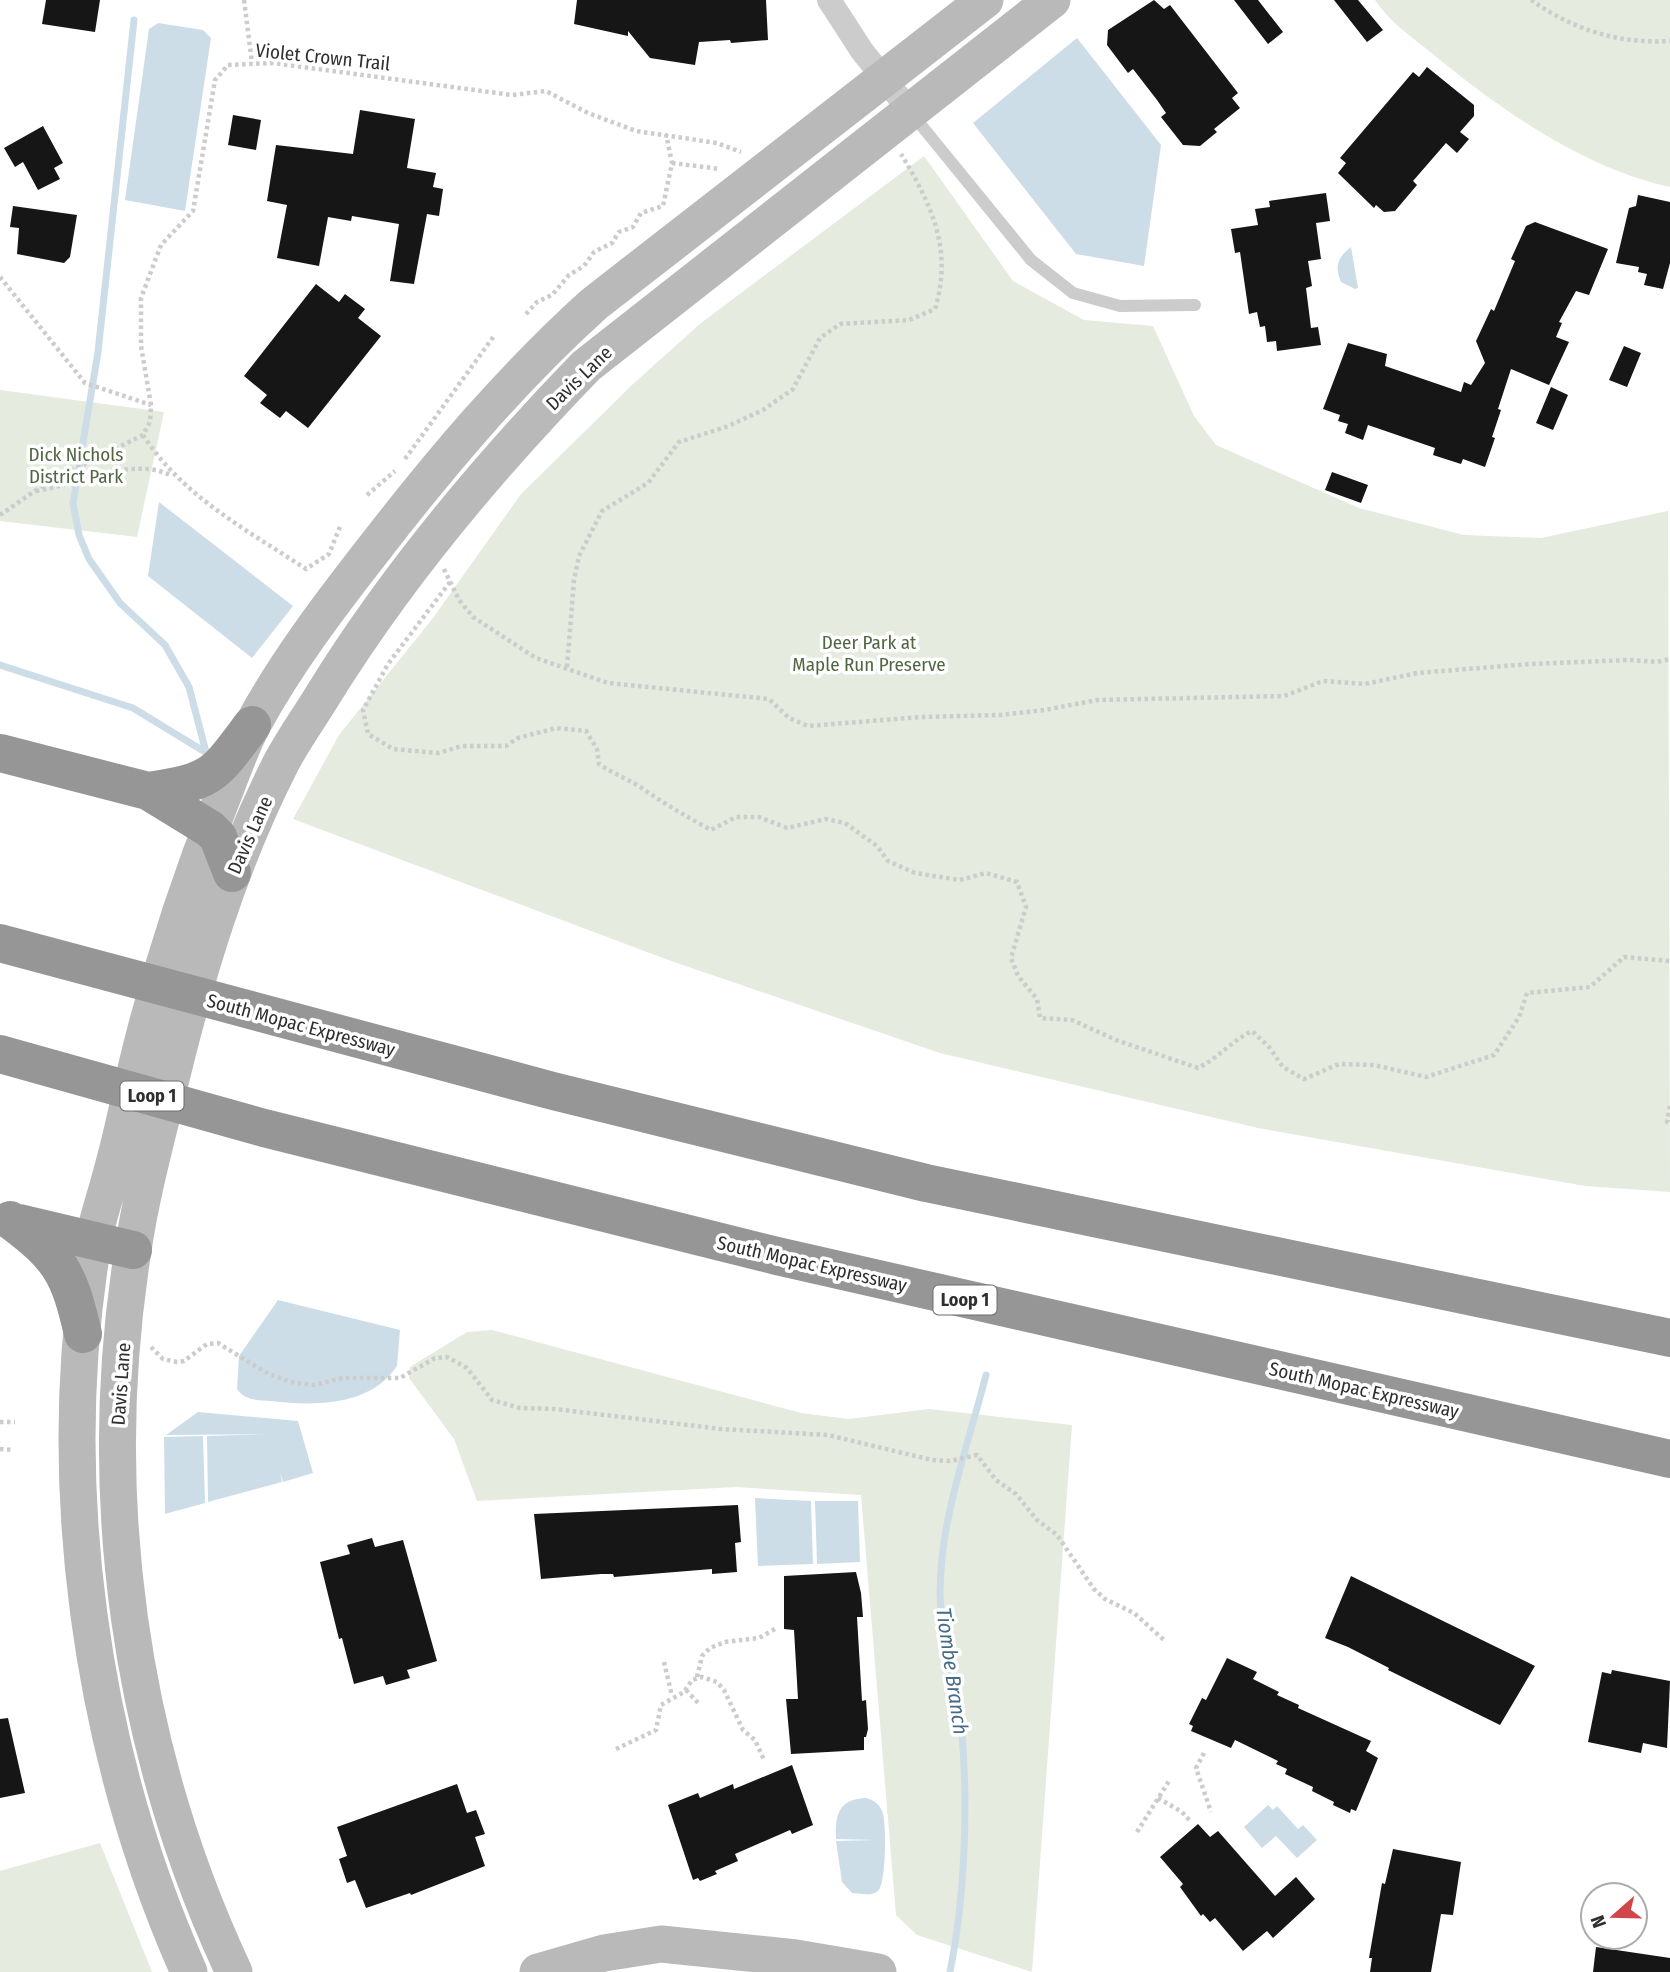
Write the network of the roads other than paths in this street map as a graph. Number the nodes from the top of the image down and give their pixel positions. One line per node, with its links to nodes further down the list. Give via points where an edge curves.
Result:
1 (829, 0): 4 (street)
2 (985, 0): 4 (main road, Davis Lane)
3 (1052, 0): 5 (main road, Davis Lane)
4 (884, 77): 5 (street); 7 (main road, Davis Lane, via 594,304)
5 (909, 111): 6 (lane, via 1031,260 1073,293 1121,306); 8 (main road, Davis Lane, via 586,366)
6 (1195, 305)
7 (535, 357): 8 (main road); 9 (main road, Davis Lane, via 440,463 330,606)
8 (565, 388): 13 (main road, Davis Lane, via 465,497 356,641 282,761)
9 (252, 725): 11 (highway, via 218,771 192,783); 12 (main road, Davis Lane)
10 (0, 753): 11 (highway)
11 (148, 791): 12 (highway)
12 (210, 829): 13 (highway, via 218,837); 17 (main road, Davis Lane, via 149,1018)
13 (232, 873): 18 (main road, Davis Lane, via 180,1042)
14 (0, 943): 19 (highway, South Mopac Expressway, via 289,1023 926,1183)
15 (0, 1054): 23 (highway, South Mopac Expressway / Loop 1, via 264,1128 777,1256)
16 (5, 1219): 17 (highway); 21 (highway, via 45,1246 62,1267)
17 (93, 1240): 18 (highway); 21 (main road, Davis Lane)
18 (133, 1250): 25 (main road, Davis Lane, via 118,1427 118,1502 126,1597)
19 (1622, 1326): 20 (highway); 22 (highway, South Mopac Expressway)
20 (1670, 1330)
21 (83, 1334): 24 (main road, Davis Lane, via 79,1476)
22 (1670, 1338)
23 (1670, 1459)
24 (84, 1581): 25 (main road, via 101,1580 109,1586 126,1692); 27 (main road, Davis Lane, via 116,1763 168,1924)
25 (156, 1759): 28 (main road, Davis Lane, via 208,1917)
26 (757, 1955): 29 (main road, via 660,1944 604,1953); 30 (main road); 31 (main road)
27 (189, 1972)
28 (234, 1972)
29 (538, 1972)
30 (681, 1972)
31 (878, 1972)

